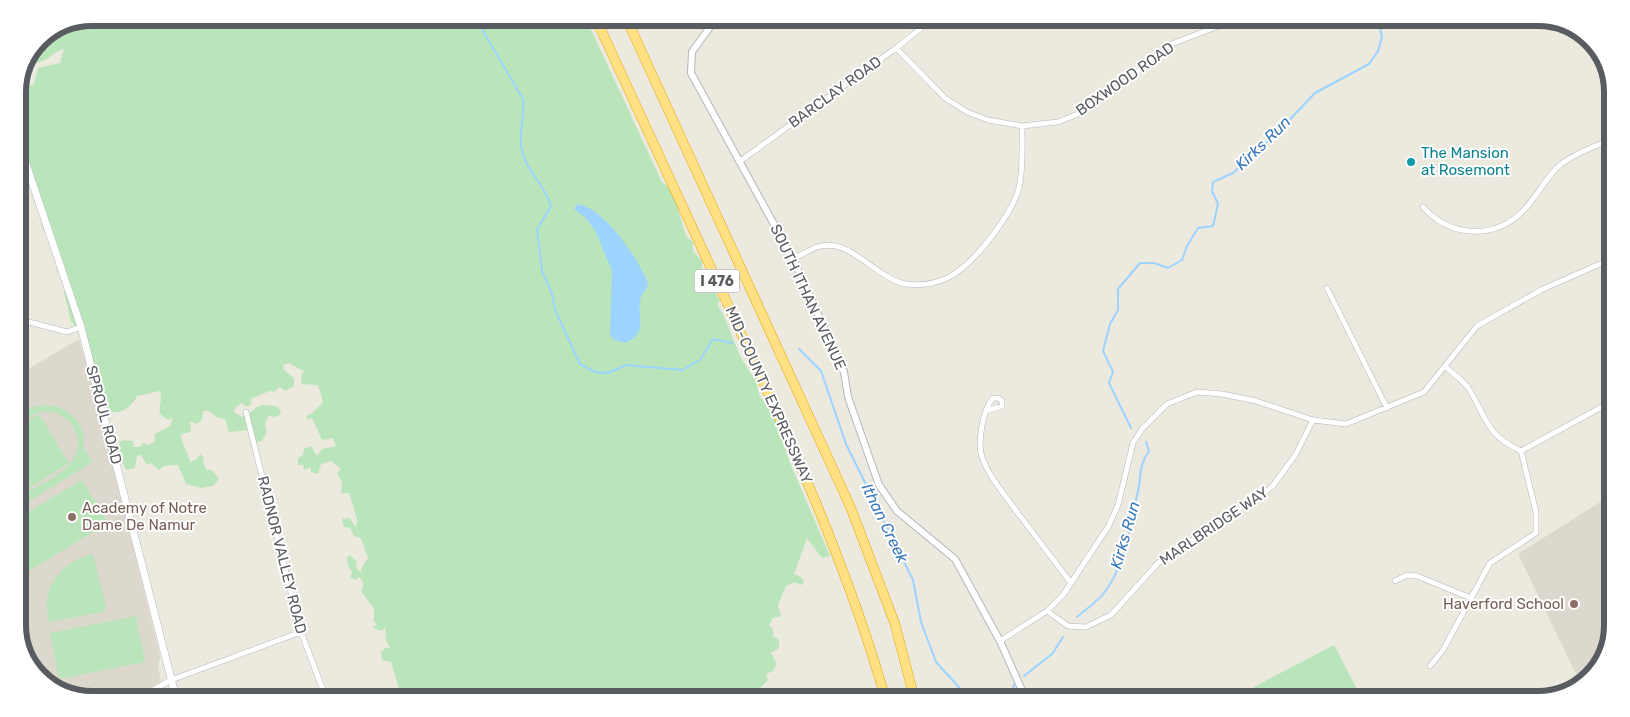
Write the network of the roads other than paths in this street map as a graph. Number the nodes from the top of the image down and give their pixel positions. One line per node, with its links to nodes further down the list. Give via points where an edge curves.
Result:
1 (599, 26): 35 (highway, MID-COUNTY EXPRESSWAY / I 476, via 818,503 859,611)
2 (630, 26): 36 (highway, MID-COUNTY EXPRESSWAY / I 476, via 850,506 895,624)
3 (711, 26): 9 (street, SOUTH ITHAN AVENUE, via 692,52 691,73)
4 (924, 26): 6 (street, BARCLAY ROAD)
5 (1218, 26): 7 (street, BOXWOOD ROAD, via 1168,45 1130,79 1078,114 1058,122)
6 (896, 48): 7 (street, BOXWOOD ROAD, via 945,98 967,112 988,120); 9 (street, BARCLAY ROAD)
7 (1022, 126): 12 (street, via 1020,184 1011,208 1001,226 963,267 948,278 933,283 904,283 878,273 851,251 828,245)
8 (1604, 142): 11 (street, via 1562,164 1523,211 1490,231 1468,232 1448,226)
9 (739, 162): 12 (street, SOUTH ITHAN AVENUE)
10 (26, 172): 16 (main road, SPROUL ROAD)
11 (1423, 207)
12 (794, 259): 29 (street, SOUTH ITHAN AVENUE, via 844,372 848,397 879,486 896,511 955,559)
13 (1604, 263): 17 (street, via 1541,290 1477,326)
14 (1327, 288): 19 (street)
15 (26, 320): 16 (street, via 67,332)
16 (81, 327): 31 (main road, SPROUL ROAD)
17 (1446, 367): 19 (street, via 1424,392); 23 (street, via 1468,387 1485,422 1502,442)
18 (1604, 406): 23 (street)
19 (1387, 408): 22 (street, via 1346,424)
20 (986, 411): 25 (street, via 982,456 999,487)
21 (246, 412): 28 (street, RADNOR VALLEY ROAD)
22 (1313, 420): 25 (street, via 1256,401 1222,394 1197,392 1167,404 1133,443 1118,505 1108,527); 27 (street, MARLBRIDGE WAY, via 1296,454 1272,487 1158,563 1111,615 1086,627 1068,626)
23 (1521, 451): 26 (street, via 1536,512 1536,533 1490,563)
24 (1395, 581): 26 (street, via 1407,575 1417,576)
25 (1070, 583): 27 (street)
26 (1472, 598): 30 (street, via 1443,650)
27 (1047, 611): 29 (street)
28 (301, 632): 31 (street); 34 (street, RADNOR VALLEY ROAD)
29 (1000, 641): 37 (street, SOUTH ITHAN AVENUE)
30 (1430, 666)
31 (171, 680): 32 (street); 33 (main road, SPROUL ROAD)
32 (151, 691)
33 (174, 691)
34 (323, 691)
35 (883, 691)
36 (912, 691)
37 (1022, 691)

